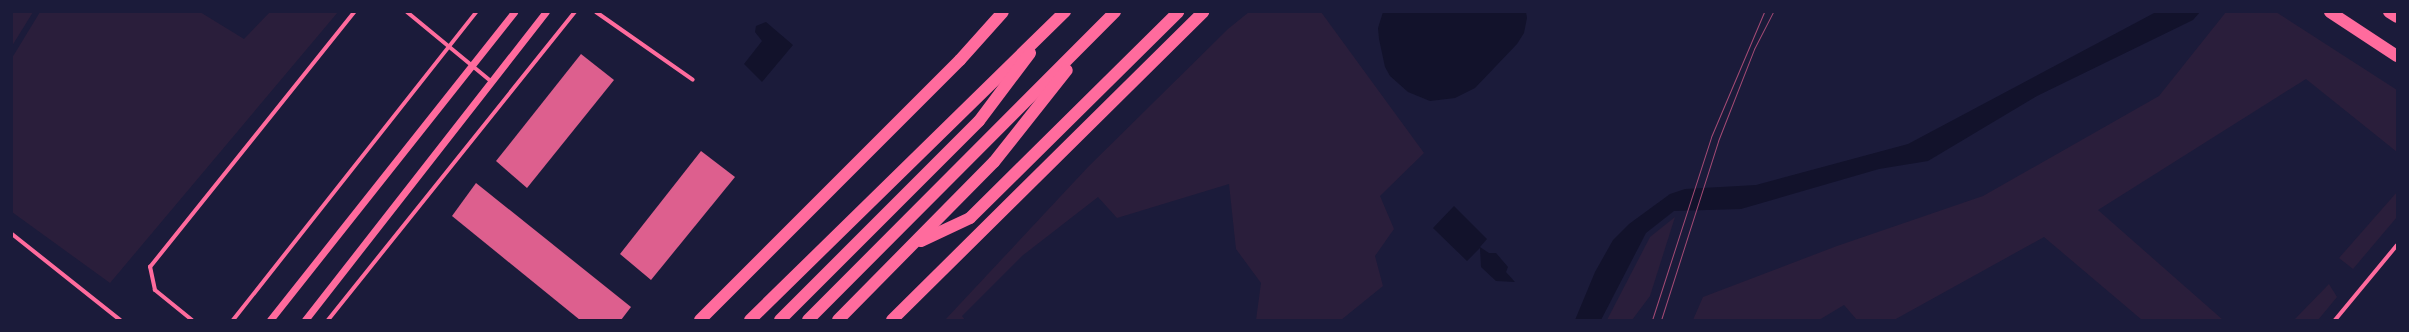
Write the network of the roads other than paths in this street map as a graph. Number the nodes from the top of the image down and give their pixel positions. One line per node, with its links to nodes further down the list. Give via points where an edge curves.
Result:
1 (354, 12): 27 (street, via 150,267 155,290)
2 (407, 12): 18 (street)
3 (476, 12): 18 (street)
4 (514, 12): 20 (street)
5 (546, 12): 22 (street)
6 (575, 12): 31 (street)
7 (596, 12): 21 (street)
8 (1002, 12): 32 (highway, via 960,60)
9 (1053, 12): 34 (highway, via 1026,60 979,121)
10 (1065, 12): 33 (highway)
11 (1108, 12): 25 (highway, via 1053,88 994,162)
12 (1115, 12): 35 (highway)
13 (1178, 12): 25 (highway, via 970,218)
14 (1203, 12): 37 (highway)
15 (2330, 12): 19 (highway)
16 (2389, 12): 17 (highway)
17 (2397, 17)
18 (449, 47): 20 (street); 28 (street)
19 (2397, 56)
20 (471, 65): 22 (street); 29 (street)
21 (693, 80)
22 (492, 82): 30 (street)
23 (12, 234): 26 (street)
24 (2397, 244): 38 (street)
25 (912, 246): 36 (highway)
26 (120, 320)
27 (192, 320)
28 (234, 320)
29 (270, 320)
30 (305, 320)
31 (328, 320)
32 (700, 320)
33 (750, 320)
34 (780, 320)
35 (808, 320)
36 (838, 320)
37 (892, 320)
38 (2335, 320)

